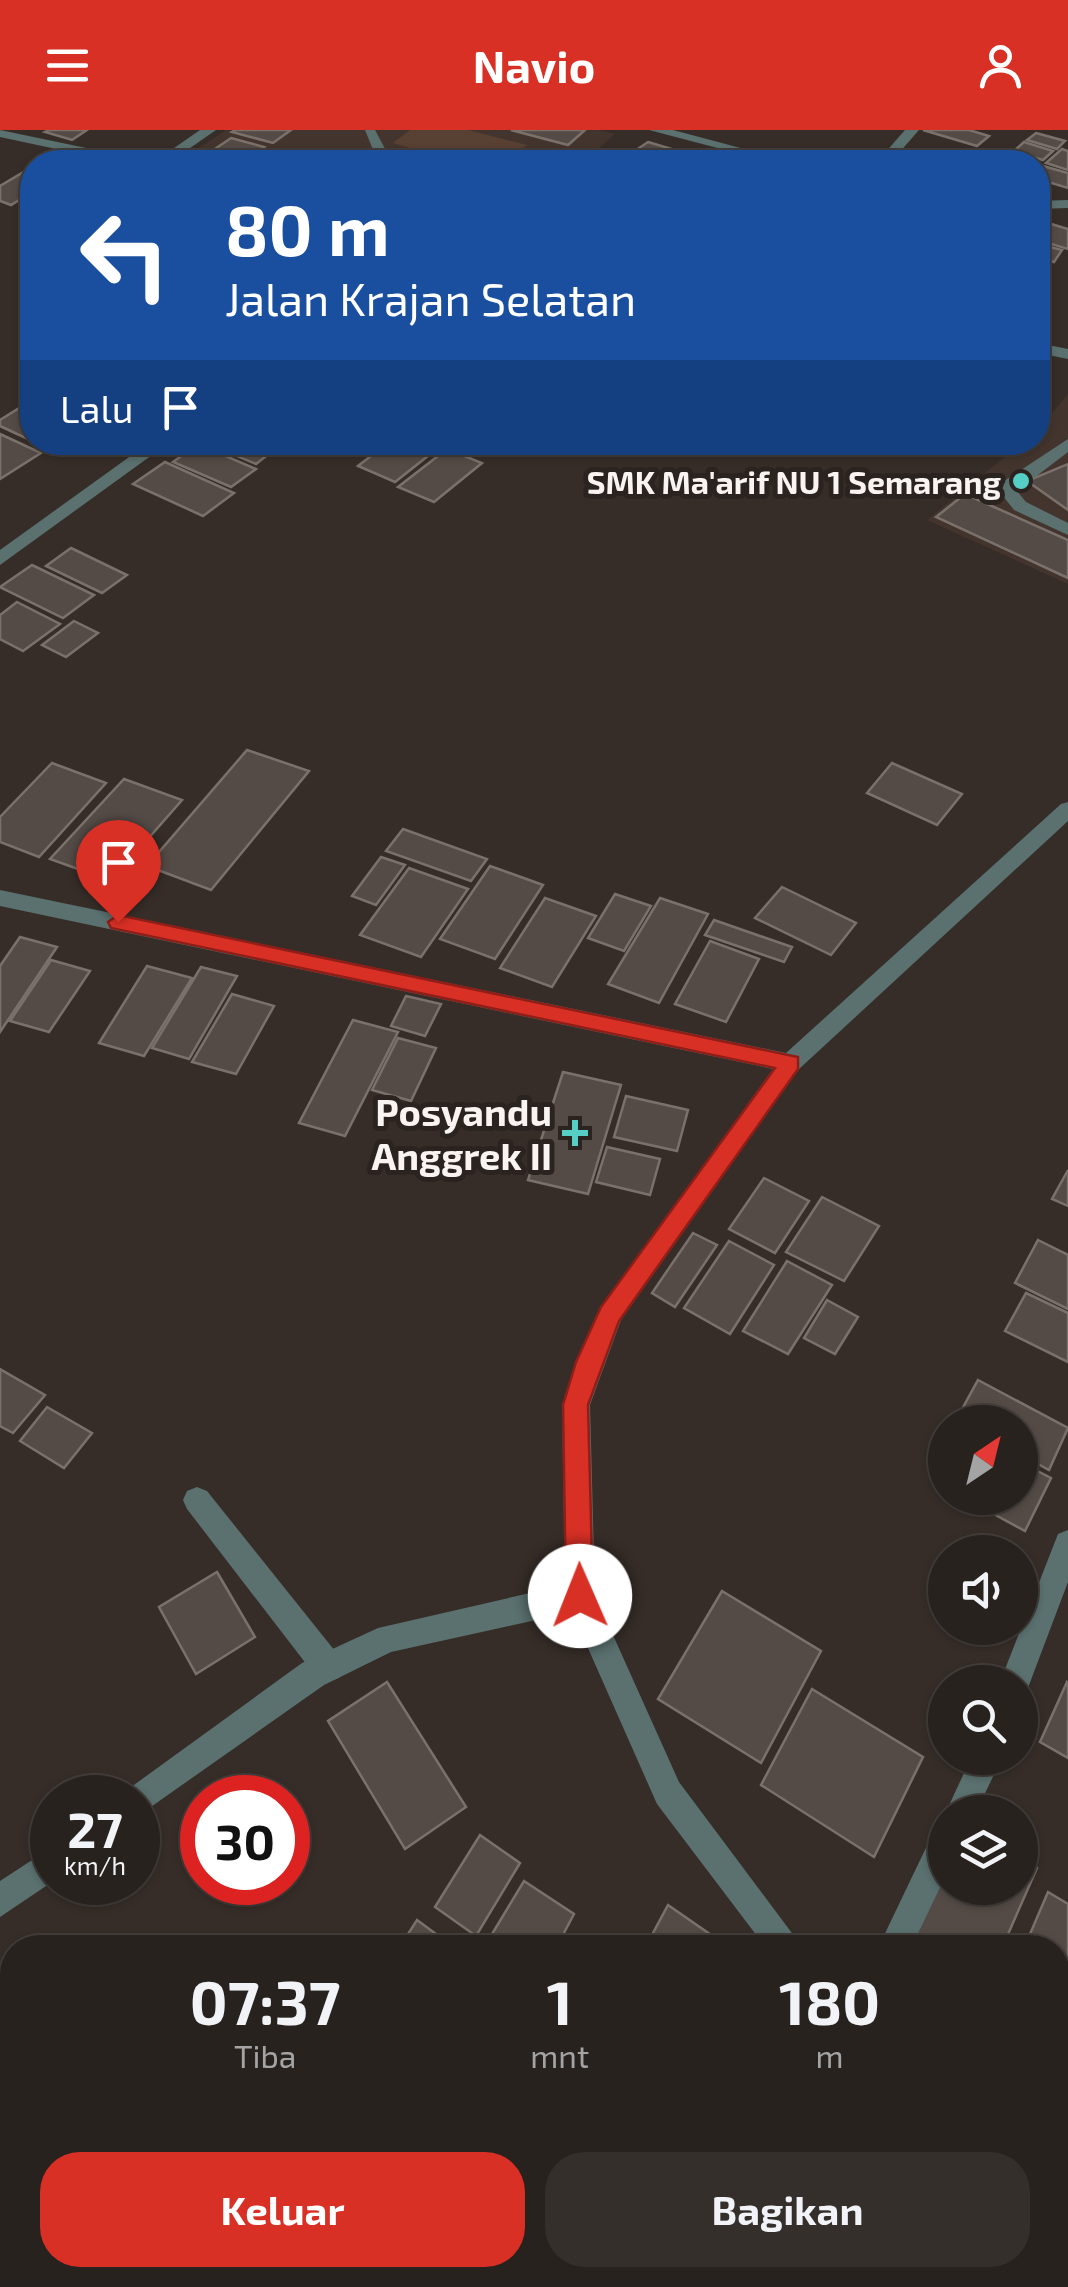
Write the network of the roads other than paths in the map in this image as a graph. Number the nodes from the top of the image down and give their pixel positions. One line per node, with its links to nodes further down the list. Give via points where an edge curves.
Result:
1 (208, 130): 6 (street)
2 (656, 130): 7 (street)
3 (912, 130): 8 (street)
4 (0, 133): 5 (street)
5 (79, 150)
6 (179, 150)
7 (737, 150)
8 (894, 150)
9 (1068, 444): 11 (street, via 1008,491 1020,506)
10 (144, 455): 12 (street)
11 (1068, 530)
12 (0, 558)
13 (1068, 809): 15 (street)
14 (0, 898): 15 (street)
15 (790, 1063): 18 (street, via 610,1314 588,1362 576,1405)
16 (197, 1500): 20 (street)
17 (1068, 1544): 19 (street)
18 (580, 1596): 20 (street, via 388,1638); 25 (street, via 668,1793)
19 (1022, 1665)
20 (328, 1667): 21 (street)
21 (160, 1786)
22 (928, 1877): 26 (street)
23 (30, 1879): 24 (street)
24 (0, 1901)
25 (778, 1935)
26 (900, 1935)

